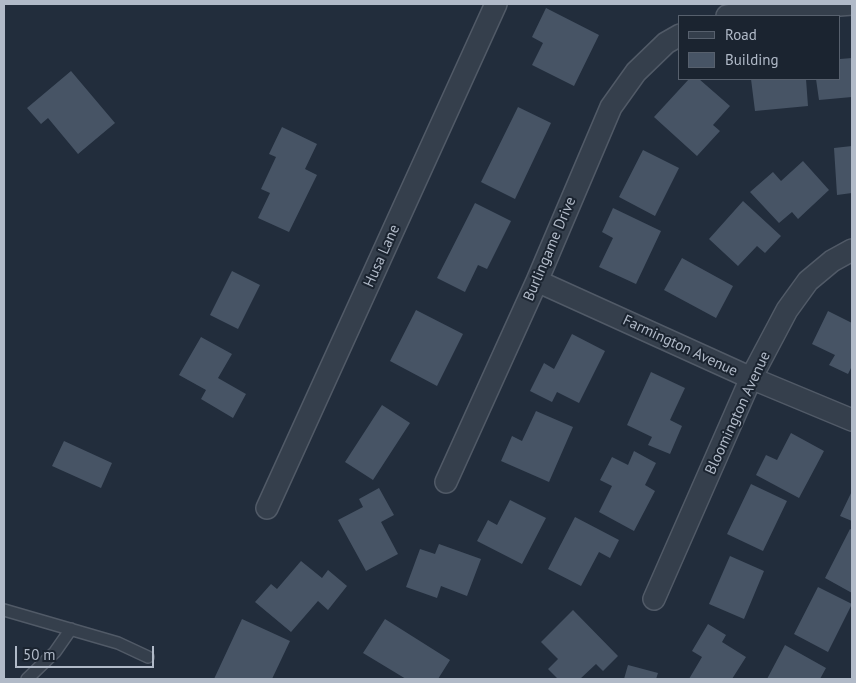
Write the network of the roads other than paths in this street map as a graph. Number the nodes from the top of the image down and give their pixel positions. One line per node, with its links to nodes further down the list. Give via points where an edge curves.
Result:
1 (496, 4): 10 (street, Husa Lane)
2 (852, 4): 3 (street)
3 (734, 15)
4 (678, 35): 6 (street, Burlingame Drive, via 636,72 611,107)
5 (852, 250): 7 (street, Bloomington Avenue, via 832,261 808,281 787,310)
6 (537, 281): 7 (street, Farmington Avenue); 9 (street, Burlingame Drive)
7 (751, 378): 8 (street, Farmington Avenue); 11 (street, Bloomington Avenue)
8 (852, 420)
9 (446, 482)
10 (267, 508)
11 (654, 599)
12 (4, 610): 13 (lane)
13 (71, 629): 14 (lane); 15 (lane, via 55,652)
14 (148, 656)
15 (27, 679)

